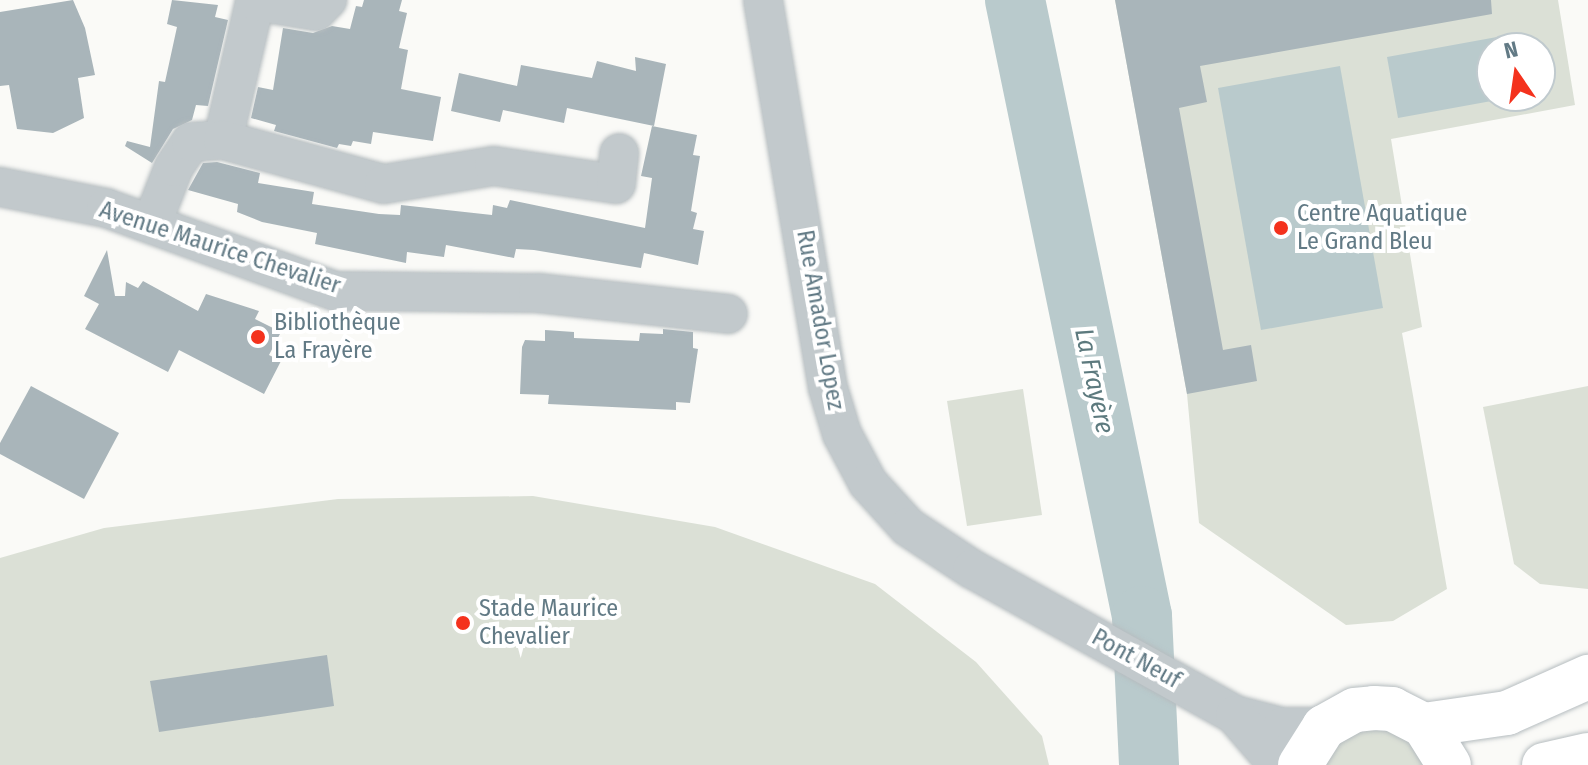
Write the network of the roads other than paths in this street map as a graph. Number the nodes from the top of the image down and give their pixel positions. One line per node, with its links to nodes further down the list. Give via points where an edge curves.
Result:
1 (327, 0): 3 (street, via 316,11 255,1)
2 (763, 0): 8 (street, Rue Amador Lopez, via 828,388 842,434 868,483 908,527)
3 (223, 140): 4 (street, via 384,184 494,166 616,184); 6 (street, via 191,142 174,167)
4 (619, 153)
5 (0, 187): 6 (street, Avenue Maurice Chevalier)
6 (152, 223): 7 (street, Avenue Maurice Chevalier, via 335,291 538,293)
7 (728, 314)
8 (1072, 623): 10 (street, Pont Neuf)
9 (1588, 677): 11 (main road, via 1507,713)
10 (1235, 715): 12 (street, via 1282,727); 14 (street)
11 (1424, 725): 12 (main road, via 1392,709 1374,708 1355,710); 16 (main road)
12 (1324, 727): 15 (main road)
13 (1588, 755): 17 (main road)
14 (1278, 765)
15 (1300, 765)
16 (1449, 765)
17 (1544, 765)

